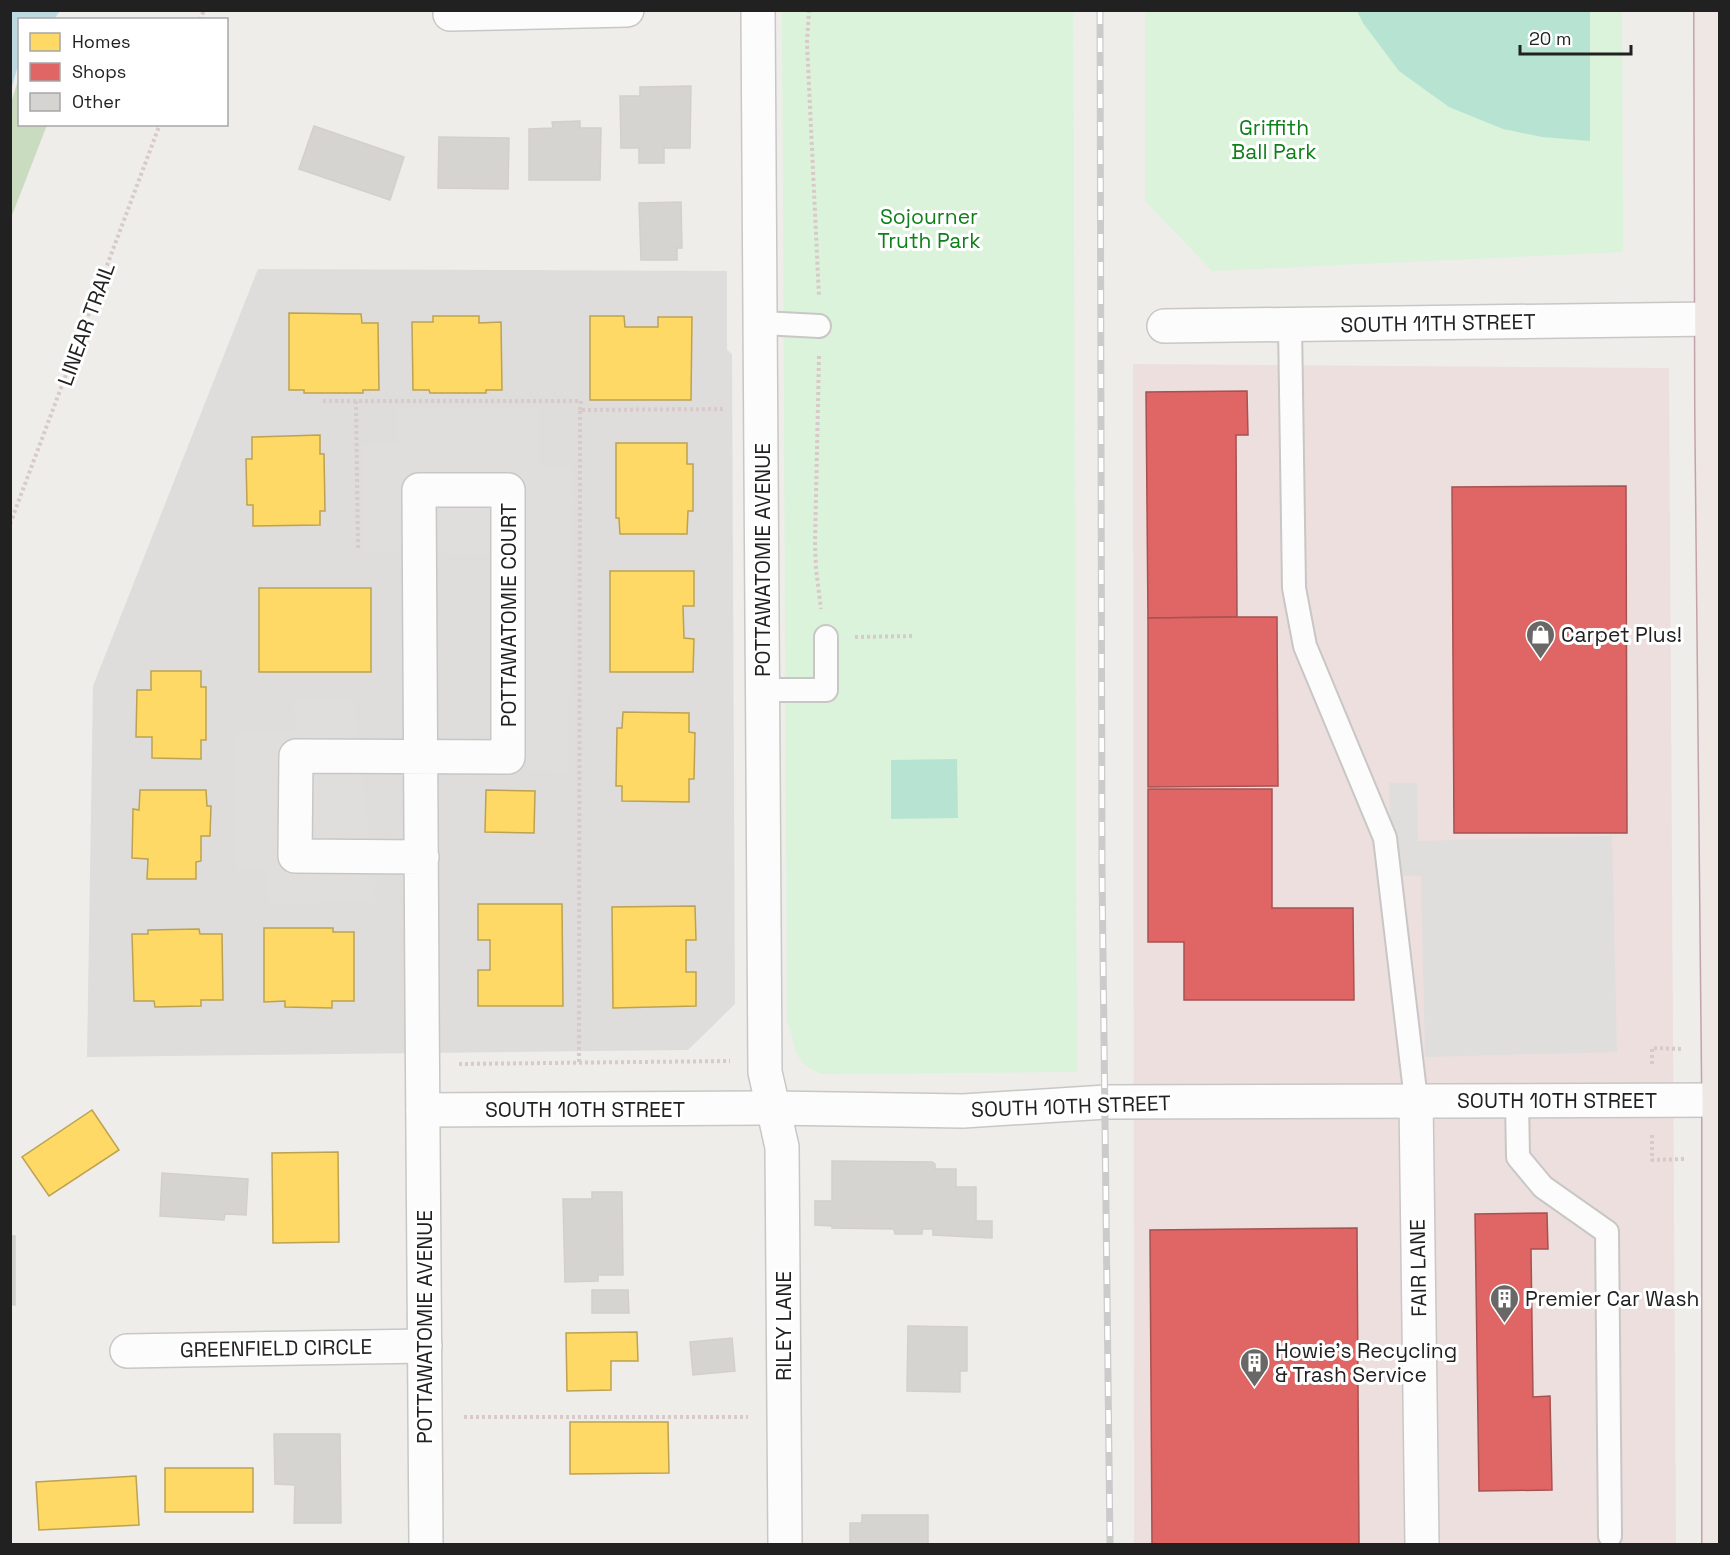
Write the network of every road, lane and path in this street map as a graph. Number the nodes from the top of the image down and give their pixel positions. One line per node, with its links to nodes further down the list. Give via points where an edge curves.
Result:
1 (627, 10): 5 (street)
2 (758, 10): 8 (street, POTTAWATOMIE AVENUE)
3 (809, 10): 10 (path, via 807,54)
4 (1711, 10): 7 (highway)
5 (450, 14)
6 (159, 126): 16 (path, LINEAR TRAIL)
7 (1712, 319): 9 (street, SOUTH 11TH STREET); 28 (highway)
8 (760, 323): 10 (lane); 20 (street, POTTAWATOMIE AVENUE)
9 (1290, 324): 11 (street, SOUTH 11TH STREET); 26 (lane, via 1293,588 1305,646 1385,838)
10 (819, 326): 19 (path, via 816,569)
11 (1164, 326)
12 (323, 401): 13 (path)
13 (356, 401): 15 (path, via 581,401); 17 (path)
14 (730, 409): 15 (path)
15 (580, 410): 24 (path)
16 (10, 524)
17 (358, 549)
18 (915, 636): 19 (path)
19 (825, 637): 20 (lane, via 826,690)
20 (762, 690): 23 (street, POTTAWATOMIE AVENUE)
21 (421, 757): 21 (street, POTTAWATOMIE COURT, via 419,490 508,490 508,757); 22 (street, POTTAWATOMIE COURT); 22 (street, POTTAWATOMIE COURT, via 296,756 295,856)
22 (422, 857): 25 (street, POTTAWATOMIE COURT)
23 (765, 1060): 24 (path); 29 (street, POTTAWATOMIE AVENUE)
24 (579, 1062): 25 (path)
25 (422, 1065): 30 (street, POTTAWATOMIE COURT)
26 (1416, 1100): 27 (street, SOUTH 10TH STREET); 29 (street, SOUTH 10TH STREET, via 1106,1102 963,1111); 38 (street, FAIR LANE)
27 (1516, 1100): 28 (street, SOUTH 10TH STREET); 35 (lane, via 1518,1157 1543,1187 1607,1232)
28 (1719, 1100): 39 (highway)
29 (773, 1108): 30 (street, SOUTH 10TH STREET); 33 (street, RILEY LANE, via 782,1147)
30 (423, 1110): 31 (street, POTTAWATOMIE AVENUE)
31 (424, 1346): 32 (street, GREENFIELD CIRCLE); 36 (street, POTTAWATOMIE AVENUE)
32 (127, 1351)
33 (784, 1416): 34 (path); 37 (street, RILEY LANE)
34 (464, 1417)
35 (1611, 1536)
36 (426, 1545)
37 (785, 1545)
38 (1422, 1545)
39 (1719, 1545)

